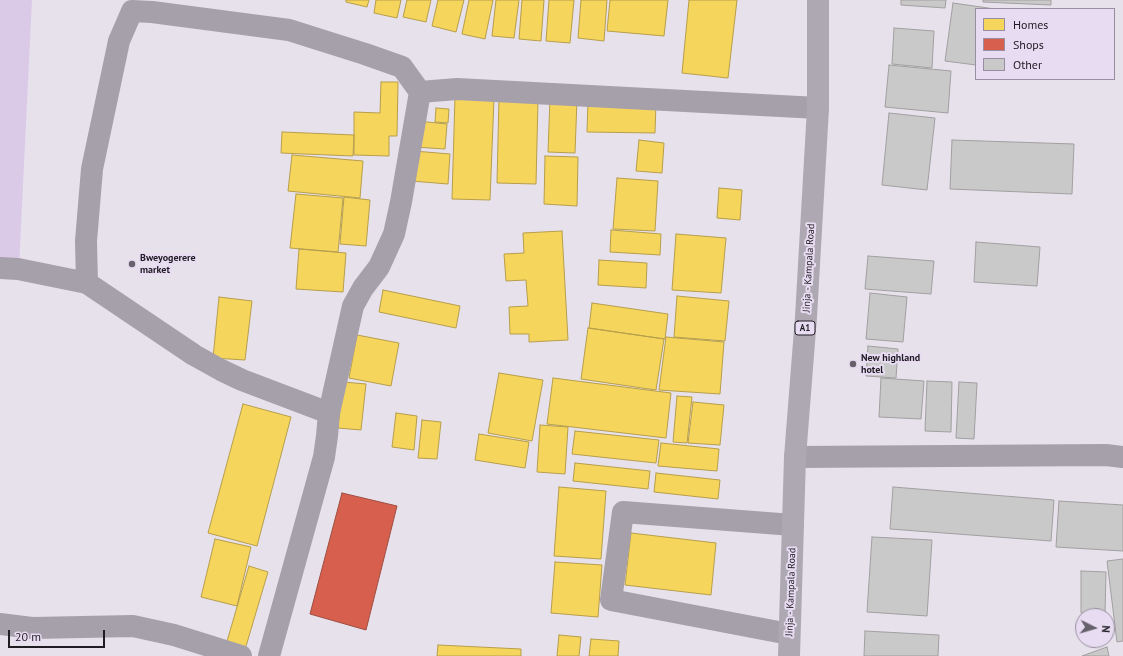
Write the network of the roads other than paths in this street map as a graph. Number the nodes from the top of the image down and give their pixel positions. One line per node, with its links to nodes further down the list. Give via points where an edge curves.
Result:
1 (818, 0): 4 (highway, Jinja - Kampala Road / A1)
2 (130, 5): 3 (street, via 152,12 289,30 402,67); 6 (street, via 118,41 92,169 86,241)
3 (420, 92): 4 (street, via 457,89); 7 (street, via 394,234 379,267 353,306)
4 (818, 108): 8 (highway, Jinja - Kampala Road / A1)
5 (0, 268): 6 (street, via 18,269)
6 (87, 283): 7 (street, via 194,355 221,370)
7 (329, 413): 14 (street, via 324,457)
8 (795, 457): 9 (street); 10 (highway, Jinja - Kampala Road / A1)
9 (1123, 457)
10 (793, 525): 12 (highway, Jinja - Kampala Road / A1); 12 (street, via 623,512 612,600)
11 (0, 624): 13 (street, via 32,628 133,626 174,635)
12 (789, 634): 15 (highway, Jinja - Kampala Road / A1)
13 (241, 656)
14 (269, 656)
15 (789, 656)

